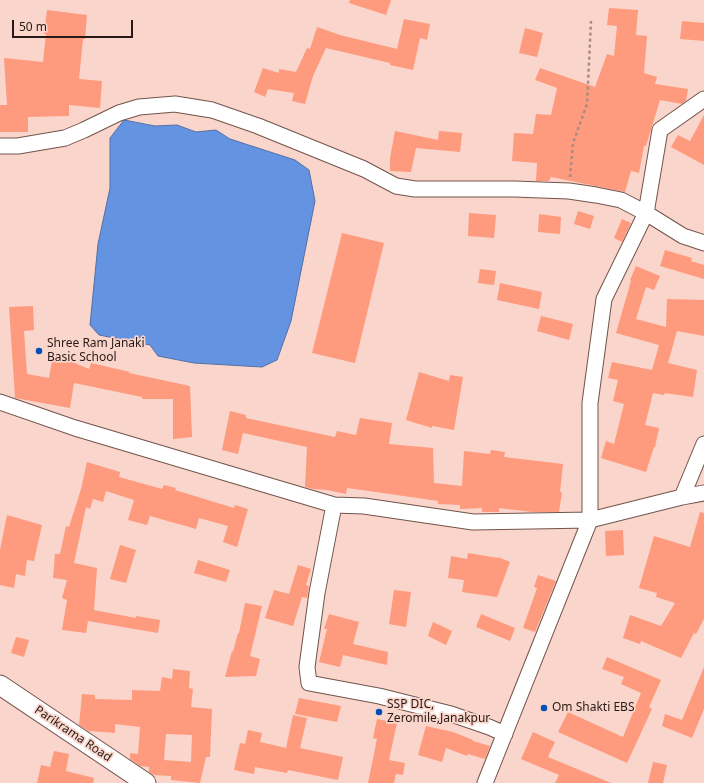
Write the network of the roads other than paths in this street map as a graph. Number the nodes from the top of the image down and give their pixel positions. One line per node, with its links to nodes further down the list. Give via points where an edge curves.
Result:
1 (704, 99): 3 (street, via 660,130)
2 (0, 146): 3 (street, via 18,146 64,138 125,111 139,107 175,104 212,110 258,126 364,169 396,186 415,189 569,192 621,200)
3 (646, 213): 4 (street, via 683,236); 10 (street, via 604,299 590,403)
4 (704, 243)
5 (0, 402): 9 (street, via 75,428)
6 (704, 444): 8 (street)
7 (704, 493): 8 (street)
8 (682, 497): 10 (street)
9 (334, 506): 10 (street, via 364,506 473,522); 12 (street, via 317,593 307,668 309,683 379,696 451,714)
10 (590, 520): 12 (street)
11 (0, 685): 13 (street, Parikrama Road)
12 (505, 734): 14 (street)
13 (146, 783)
14 (485, 783)

